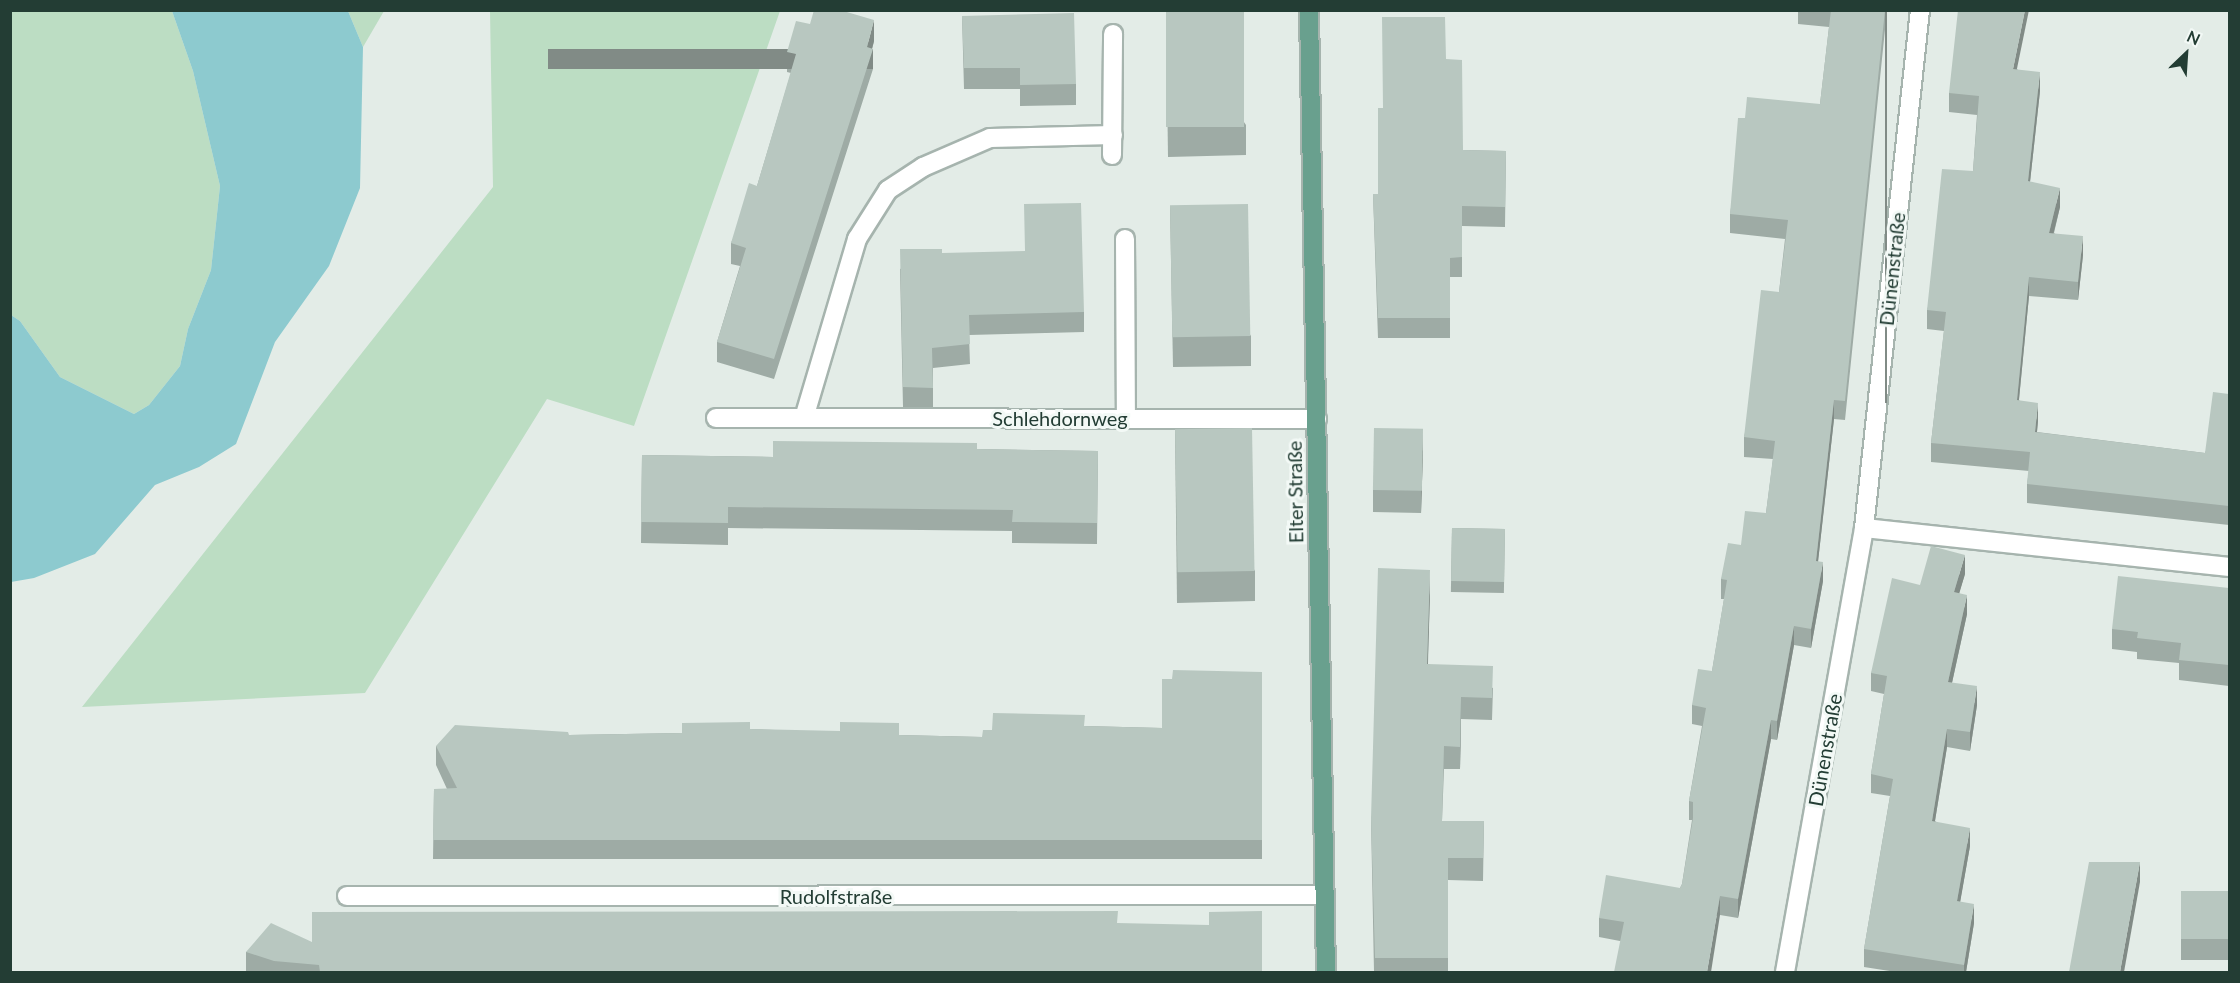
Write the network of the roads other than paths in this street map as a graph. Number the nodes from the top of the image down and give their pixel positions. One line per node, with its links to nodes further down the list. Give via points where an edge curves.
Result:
1 (1310, 10): 10 (main road, Elter Straße)
2 (1920, 10): 11 (street, Dünenstraße)
3 (1113, 34): 4 (street)
4 (1113, 135): 5 (street); 8 (street, via 990,138 923,167 888,190 857,239)
5 (1112, 155)
6 (1125, 239): 9 (street)
7 (716, 418): 8 (street, Schlehdornweg)
8 (804, 418): 9 (street, Schlehdornweg)
9 (1126, 418): 10 (street, Schlehdornweg)
10 (1317, 419): 13 (main road, Elter Straße)
11 (1864, 528): 12 (street); 16 (street, Dünenstraße)
12 (2229, 567)
13 (1324, 895): 14 (street, Rudolfstraße); 15 (main road, Elter Straße)
14 (347, 896)
15 (1326, 972)
16 (1785, 972)

